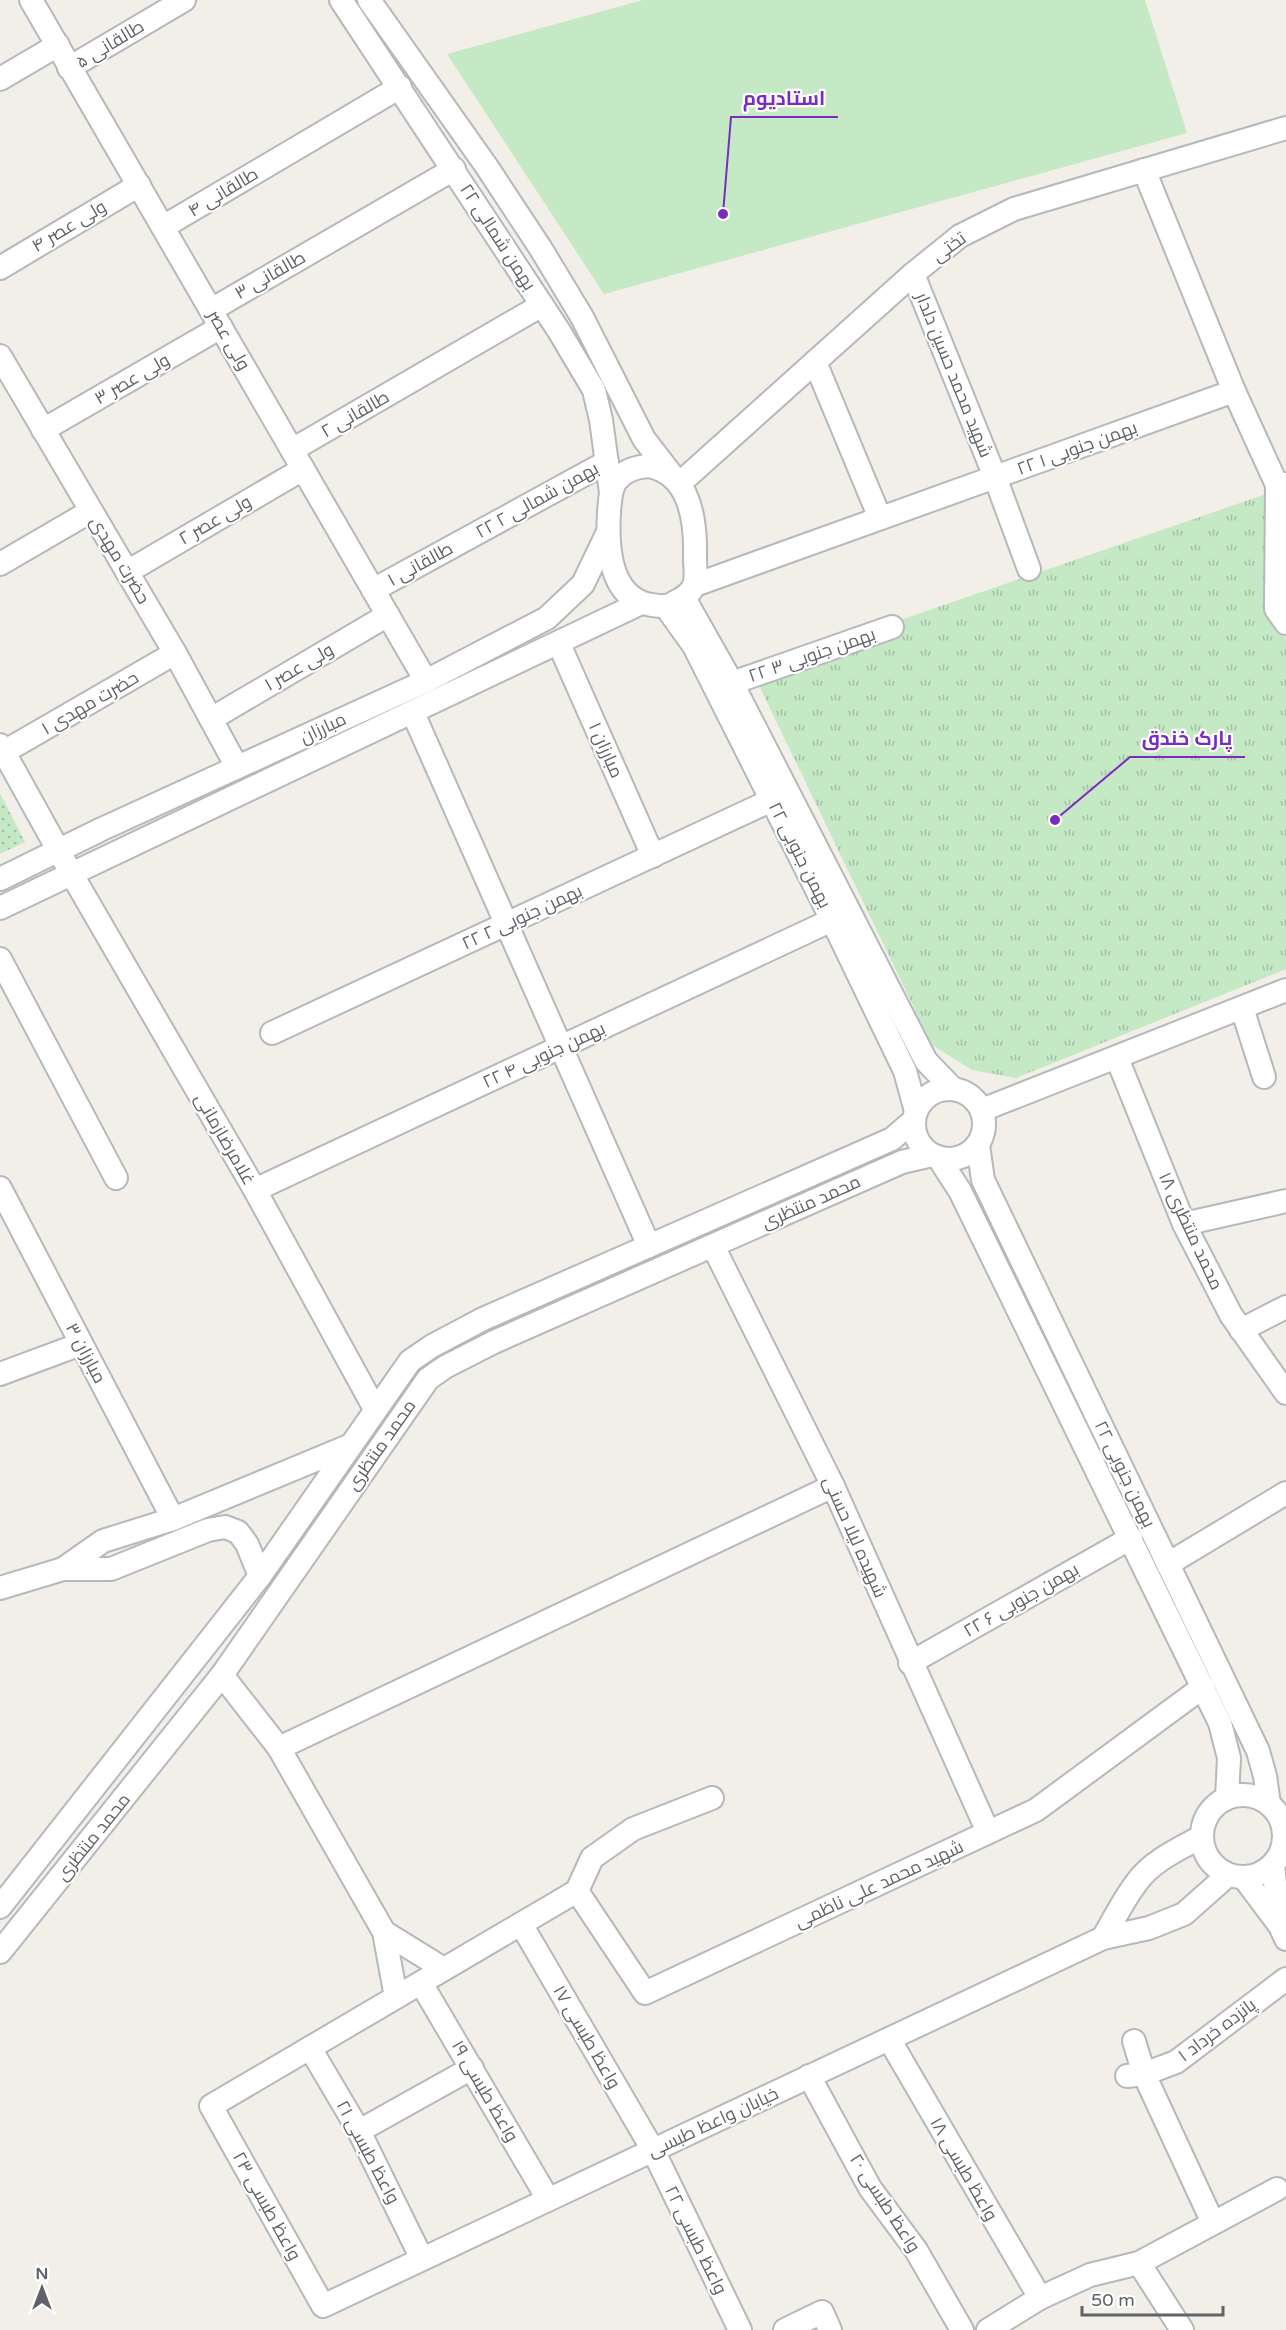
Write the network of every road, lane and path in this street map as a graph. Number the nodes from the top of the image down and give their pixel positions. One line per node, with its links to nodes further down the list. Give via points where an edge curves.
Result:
1 (31, 0): 5 (street, ولی عصر)
2 (183, 0): 6 (street, طالقانی ۵)
3 (341, 0): 8 (street, ۲۲ بهمن شمالی)
4 (369, 0): 25 (street, ۲۲ بهمن شمالی, via 541,249 582,317 644,440)
5 (58, 45): 6 (street, ولی عصر); 7 (street)
6 (69, 68): 12 (street, ولی عصر)
7 (0, 79)
8 (400, 87): 10 (street, ۲۲ بهمن شمالی); 13 (street, طالقانی ۴)
9 (1286, 128): 11 (street, تختی)
10 (454, 169): 16 (street, ۲۲ بهمن شمالی); 17 (street, طالقانی ۳, via 329,241)
11 (1144, 170): 15 (street, تختی, via 1014,209 960,236); 20 (street)
12 (139, 185): 13 (street, ولی عصر); 14 (street, ولی عصر ۴)
13 (163, 227): 17 (street, ولی عصر)
14 (0, 268)
15 (913, 274): 18 (street, تختی); 24 (street, شهید محمد حسین دلدار)
16 (542, 305): 22 (street, طالقانی ۲, via 417,378); 23 (street, ۲۲ بهمن شمالی, via 594,390)
17 (216, 318): 21 (street, ولی عصر ۳); 22 (street, ولی عصر)
18 (815, 362): 25 (street, تختی); 29 (street)
19 (3, 367): 21 (street, حضرت مهدی)
20 (1234, 391): 24 (street, ۲۲ بهمن جنوبی ۱); 26 (street)
21 (44, 430): 28 (street, حضرت مهدی)
22 (298, 459): 34 (street, ولی عصر ۲); 35 (street, ولی عصر)
23 (606, 462): 27 (street, ۲۲ بهمن شمالی); 31 (street, ۲۲ بهمن شمالی ۲)
24 (995, 477): 29 (street, ۲۲ بهمن جنوبی ۱); 33 (street, شهید محمد حسین دلدار)
25 (675, 479): 27 (street, via 661,468 636,467 616,481); 36 (street, via 691,508 696,534)
26 (1282, 485): 39 (street, via 1276,609)
27 (611, 493): 30 (street)
28 (91, 511): 32 (street); 34 (street, حضرت مهدی)
29 (880, 518): 36 (street, ۲۲ بهمن جنوبی ۱)
30 (608, 532): 37 (street, via 614,572 627,593); 43 (street, مبارزان, via 583,584 547,618)
31 (467, 538): 35 (street, طالقانی ۱)
32 (0, 564)
33 (1029, 569)
34 (127, 572): 42 (street, حضرت مهدی)
35 (373, 590): 38 (street, ولی عصر)
36 (682, 596): 37 (street); 44 (street, ۲۲ بهمن جنوبی); 49 (street, ۲۲ بهمن جنوبی, via 694,646)
37 (641, 603): 41 (street, مبارزان)
38 (388, 615): 43 (street, ولی عصر); 46 (street, ولی عصر ۱)
39 (1286, 623)
40 (892, 627): 44 (street, ۲۲ بهمن جنوبی ۳)
41 (560, 644): 45 (street, مبارزان); 51 (street, مبارزان ۱)
42 (175, 653): 46 (street, حضرت مهدی); 47 (street, حضرت مهدی ۱)
43 (426, 681): 48 (street, مبارزان)
44 (732, 683): 64 (street, ۲۲ بهمن جنوبی, via 926,1061)
45 (412, 713): 52 (street, مبارزان); 56 (street)
46 (210, 719): 48 (street, حضرت مهدی)
47 (2, 748): 50 (street, غلامرضازمانی)
48 (237, 767): 50 (street, مبارزان)
49 (772, 800): 51 (street, ۲۲ بهمن جنوبی ۲); 55 (street, ۲۲ بهمن جنوبی)
50 (59, 850): 52 (street, غلامرضازمانی); 53 (street, مبارزان)
51 (652, 856): 56 (street, ۲۲ بهمن جنوبی ۲)
52 (71, 873): 54 (street, مبارزان); 71 (street, غلامرضازمانی)
53 (0, 879)
54 (0, 908)
55 (832, 920): 61 (street, ۲۲ بهمن جنوبی ۴); 66 (street, ۲۲ بهمن جنوبی, via 905,1071)
56 (506, 924): 60 (street, ۲۲ بهمن جنوبی ۲); 61 (street)
57 (0, 959): 69 (street)
58 (1286, 990): 59 (street)
59 (1242, 1008): 62 (street); 63 (street)
60 (272, 1033)
61 (561, 1047): 71 (street, ۲۲ بهمن جنوبی ۴); 74 (street)
62 (1117, 1058): 65 (street); 73 (street, محمد منتظری ۱۸)
63 (1264, 1077)
64 (953, 1089): 65 (street, via 970,1096); 66 (street, via 935,1092 920,1103)
65 (982, 1110): 67 (street, via 984,1128)
66 (915, 1116): 68 (street, via 917,1138); 74 (street, محمد منتظری, via 892,1139)
67 (978, 1145): 68 (street, via 955,1159); 80 (street, ۲۲ بهمن جنوبی, via 983,1180)
68 (935, 1156): 75 (street, محمد منتظری, via 902,1162); 82 (street, ۲۲ بهمن جنوبی, via 960,1191)
69 (116, 1178)
70 (0, 1188): 78 (street, مبارزان ۳)
71 (255, 1190): 83 (street, غلامرضازمانی)
72 (1286, 1201): 73 (street)
73 (1184, 1224): 77 (street, محمد منتظری ۱۸)
74 (649, 1246): 83 (street, محمد منتظری, via 483,1319 432,1346 410,1361)
75 (713, 1246): 85 (street, شهیده لیلا حسنی); 94 (street, محمد منتظری, via 494,1342 428,1379)
76 (1286, 1307): 77 (street)
77 (1241, 1330): 81 (street, محمد منتظری ۱۸)
78 (81, 1344): 79 (street); 87 (street, مبارزان ۳)
79 (0, 1374)
80 (1085, 1392): 82 (street); 89 (street, ۲۲ بهمن جنوبی)
81 (1286, 1394)
82 (1064, 1403): 88 (street, ۲۲ بهمن جنوبی)
83 (375, 1409): 84 (street, محمد منتظری)
84 (349, 1446): 87 (street); 91 (street, محمد منتظری)
85 (833, 1486): 93 (street, شهیده لیلا حسنی); 96 (street)
86 (1286, 1493): 89 (street)
87 (173, 1519): 90 (street, via 103,1541)
88 (1131, 1538): 93 (street, ۲۲ بهمن جنوبی ۶); 95 (street, ۲۲ بهمن جنوبی)
89 (1168, 1564): 101 (street, ۲۲ بهمن جنوبی, via 1258,1751)
90 (63, 1569): 91 (street, via 111,1569 208,1530 225,1527 238,1532 247,1544); 92 (street)
91 (260, 1576): 97 (street, محمد منتظری)
92 (0, 1588)
93 (910, 1663): 102 (street, شهیده لیلا حسنی)
94 (222, 1675): 96 (street); 100 (street, محمد منتظری)
95 (1203, 1687): 99 (street, ۲۲ بهمن جنوبی, via 1220,1723 1229,1758); 102 (street, شهید محمد علی ناظمی, via 1036,1810)
96 (279, 1748): 109 (street)
97 (90, 1793): 100 (street); 107 (street, محمد منتظری)
98 (712, 1798): 106 (street, via 633,1829 592,1858)
99 (1227, 1798): 101 (street, via 1259,1798); 103 (street, via 1204,1821)
100 (117, 1808): 112 (street, محمد منتظری)
101 (1277, 1808): 104 (street, via 1285,1836)
102 (988, 1832): 106 (street, شهید محمد علی ناظمی, via 645,1993)
103 (1201, 1837): 105 (street, via 1214,1866); 111 (street, via 1161,1860 1138,1880)
104 (1280, 1856): 105 (street, via 1260,1875); 110 (street)
105 (1236, 1877): 110 (street); 111 (street, خیابان واعظ طبسی, via 1184,1914 1149,1928)
106 (577, 1891): 108 (street)
107 (0, 1907)
108 (521, 1924): 113 (street); 124 (street, واعظ طبسی ۱۷)
109 (384, 1932): 113 (street); 116 (street)
110 (1283, 1933)
111 (1103, 1938): 117 (street, خیابان واعظ طبسی)
112 (0, 1952)
113 (444, 1969): 115 (street)
114 (1286, 1979): 121 (street, پانزده خرداد ۱, via 1176,2062)
115 (421, 1983): 116 (street); 120 (street, واعظ طبسی ۱۹)
116 (396, 1997): 119 (street)
117 (889, 2039): 122 (street, خیابان واعظ طبسی); 130 (street, واعظ طبسی ۱۸)
118 (1134, 2041): 121 (street)
119 (310, 2048): 123 (street, واعظ طبسی ۲۱); 131 (street, واعظ طبسی ۲۳, via 211,2106)
120 (472, 2068): 123 (street); 126 (street, واعظ طبسی ۱۹)
121 (1135, 2075): 127 (street)
122 (809, 2076): 124 (street, خیابان واعظ طبسی); 135 (street, واعظ طبسی ۲۰, via 870,2188 916,2250)
123 (359, 2131): 128 (street, واعظ طبسی ۲۱)
124 (652, 2150): 126 (street, خیابان واعظ طبسی); 132 (street, واعظ طبسی ۲۲)
125 (1277, 2189): 127 (street)
126 (549, 2199): 128 (street, خیابان واعظ طبسی)
127 (1213, 2223): 129 (street)
128 (422, 2259): 131 (street, خیابان واعظ طبسی)
129 (1139, 2263): 130 (street, via 1090,2275); 137 (street)
130 (1040, 2298): 136 (street)
131 (323, 2306)
132 (740, 2330)
133 (785, 2330): 134 (street, via 822,2312)
134 (830, 2330)
135 (962, 2330)
136 (988, 2330)
137 (1182, 2330)

